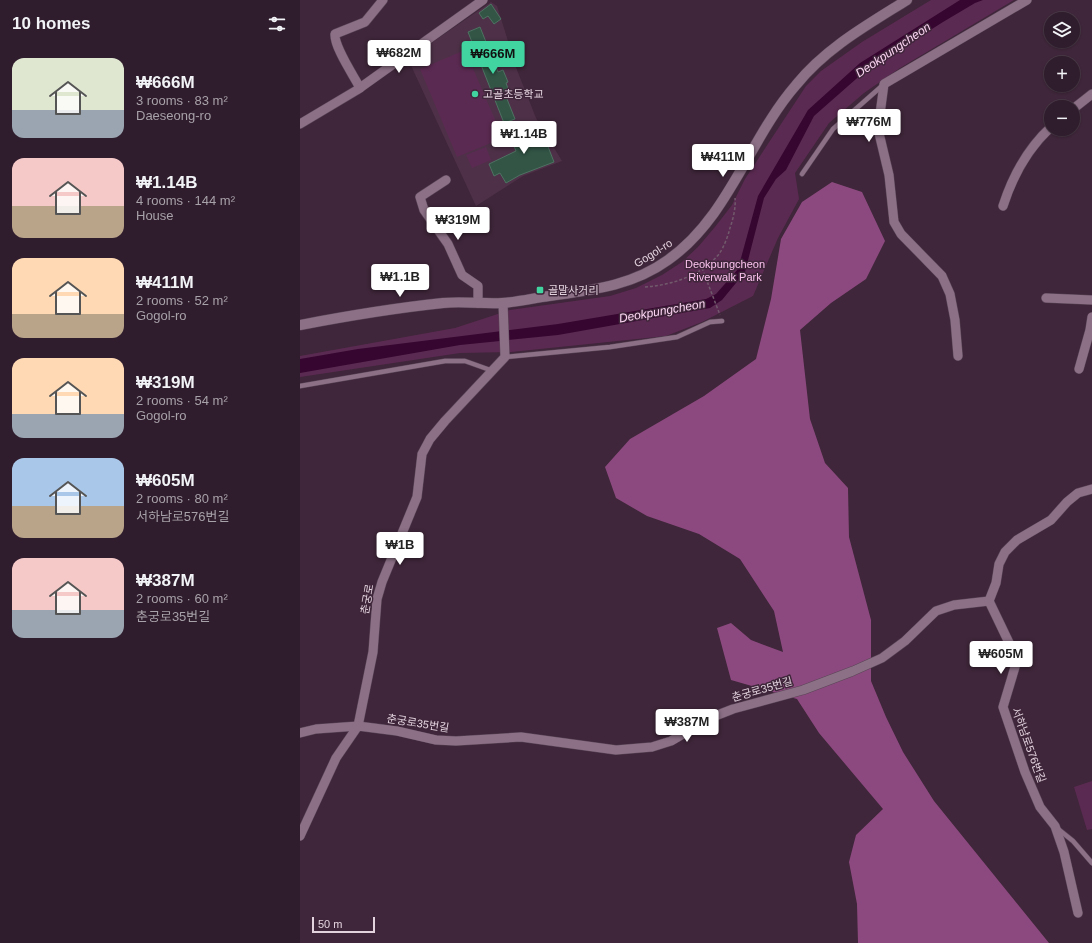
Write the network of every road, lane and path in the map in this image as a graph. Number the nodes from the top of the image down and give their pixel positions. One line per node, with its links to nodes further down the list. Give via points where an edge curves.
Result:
1 (383, 0): 6 (street, via 365,22 335,34)
2 (483, 0): 6 (street)
3 (907, 0): 13 (street, Gogol-ro, via 840,43 814,64 777,109)
4 (1027, 0): 5 (street)
5 (884, 84): 11 (lane, via 833,129); 24 (street, via 878,129 889,175 894,222 901,234 942,276 950,294)
6 (360, 88): 9 (street)
7 (1092, 94): 8 (street)
8 (1080, 103)
9 (300, 124)
10 (1044, 133): 14 (street, via 1025,155 1009,187)
11 (802, 174)
12 (446, 180): 20 (street, via 420,197 421,203 448,244 462,275 478,286)
13 (732, 184): 15 (path, via 735,202 734,218 729,233 720,253); 19 (street, Gogol-ro, via 706,224 686,246 646,274 605,289)
14 (1003, 206)
15 (702, 268): 16 (path, via 683,279 665,285); 22 (path)
16 (645, 287)
17 (1046, 298): 18 (street)
18 (1092, 300)
19 (503, 302): 20 (street, Gogol-ro); 25 (street)
20 (478, 303): 23 (street, Gogol-ro, via 444,303)
21 (1092, 317): 26 (street)
22 (722, 322): 25 (lane, via 710,322 677,337 610,347)
23 (300, 325)
24 (958, 356)
25 (505, 357): 27 (street, 춘궁로)
26 (1079, 368)
27 (492, 371): 28 (lane, via 465,361 445,361); 31 (street, 춘궁로, via 445,421 430,439 422,454 417,497 377,599 373,652)
28 (300, 386)
29 (1092, 489): 30 (street, via 1078,492 1051,520 1017,540 1004,552)
30 (989, 601): 31 (street, 춘궁로35번길, via 954,604 936,611 906,641 882,658 803,690 733,709 652,747 616,750 521,737 436,740 398,731); 33 (street, 서하남로576번길, via 1013,650 1015,667 1003,707 1040,807)
31 (358, 726): 32 (street, via 316,729); 34 (street, via 336,758)
32 (300, 733)
33 (1055, 826): 35 (lane, via 1073,841); 36 (street, 서하남로576번길, via 1064,852)
34 (300, 836)
35 (1092, 864)
36 (1078, 913)

